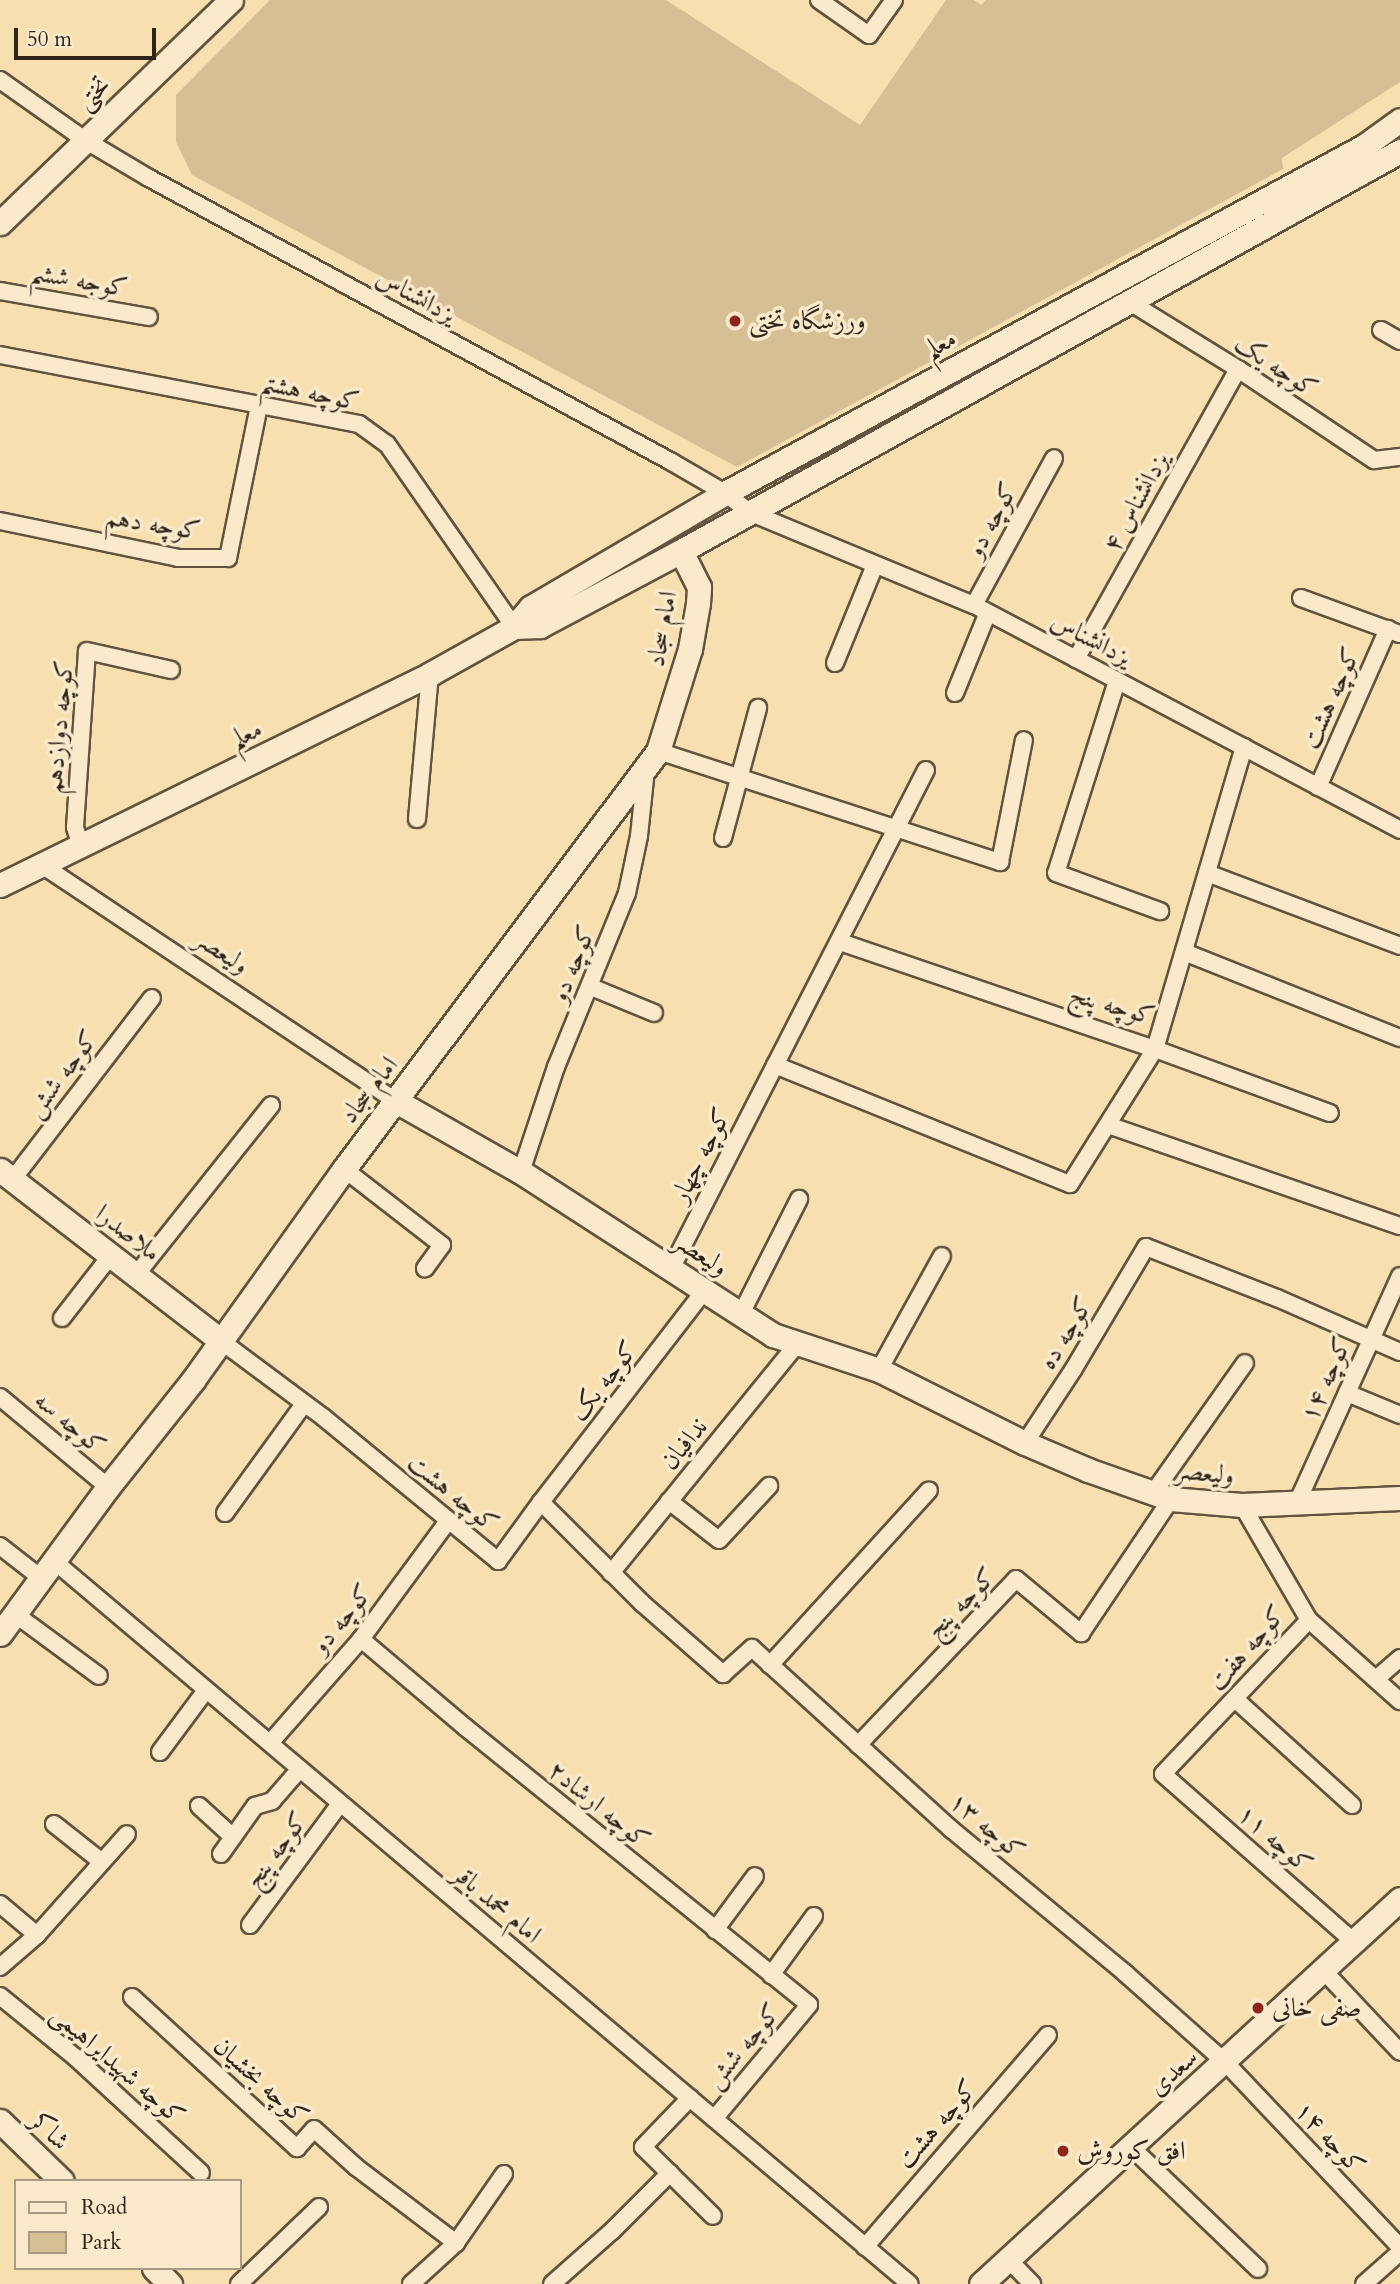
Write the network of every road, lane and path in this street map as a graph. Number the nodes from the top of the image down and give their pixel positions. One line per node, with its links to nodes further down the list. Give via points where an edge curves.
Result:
1 (231, 0): 6 (street, تختی)
2 (819, 0): 3 (street, via 869,35)
3 (894, 0)
4 (0, 80): 6 (street, یزدانشناس)
5 (1400, 120): 19 (street, معلم, via 1364,146)
6 (85, 140): 8 (street, تختی); 19 (street, یزدانشناس)
7 (1400, 151): 10 (street, معلم)
8 (0, 223)
9 (0, 291): 11 (street, کوجه ششم)
10 (1128, 301): 15 (street, کوچه یک); 20 (street, معلم)
11 (149, 317)
12 (1381, 330): 13 (street)
13 (1400, 341)
14 (0, 355): 16 (street, کوچه هشتم)
15 (1238, 369): 17 (street, کوچه یک, via 1374,460); 28 (street, یزدانشناس ۴)
16 (259, 405): 21 (street, کوچه دهم, via 228,558 178,558); 26 (street, کوچه هشتم, via 359,424 387,444)
17 (1400, 457)
18 (1054, 458): 25 (street, کوچه دو)
19 (725, 493): 20 (street, یزدانشناس); 26 (street, معلم, via 531,607)
20 (749, 512): 22 (street, معلم); 23 (street, یزدانشناس)
21 (0, 521)
22 (681, 551): 26 (street, معلم, via 540,626); 37 (street, امام سجاد, via 699,587 698,603 683,674)
23 (875, 565): 25 (street, یزدانشناس); 29 (street)
24 (1301, 598): 27 (street)
25 (981, 608): 28 (street, یزدانشناس); 33 (street)
26 (514, 627): 31 (street, معلم)
27 (1394, 631): 40 (street, کوچه هشت)
28 (1076, 659): 32 (street, یزدانشناس)
29 (835, 663)
30 (171, 670): 45 (street, کوچه دوازدهم, via 87,651 75,827)
31 (430, 674): 41 (street); 45 (street, معلم)
32 (1117, 681): 36 (street, یزدانشناس); 49 (street, via 1056,873)
33 (955, 693)
34 (758, 708): 39 (street)
35 (1024, 740): 42 (street, via 1000,862)
36 (1244, 747): 40 (street, یزدانشناس); 47 (street, کوچه پنج)
37 (652, 760): 39 (street); 53 (street, کوچه دو, via 627,893); 59 (street, امام سجاد)
38 (926, 770): 42 (street, کوچه چهار)
39 (738, 775): 42 (street); 44 (street)
40 (1318, 787): 43 (street, یزدانشناس)
41 (416, 819)
42 (898, 827): 50 (street, کوچه چهار)
43 (1400, 830)
44 (723, 838)
45 (81, 846): 46 (street, معلم)
46 (42, 865): 48 (street, معلم); 59 (street, ولیعصر)
47 (1207, 873): 51 (street); 52 (street, کوچه پنج)
48 (0, 885)
49 (1160, 911)
50 (840, 942): 57 (street, کوچه پنج); 58 (street, کوچه چهار)
51 (1400, 946)
52 (1184, 953): 56 (street); 57 (street, کوچه پنج)
53 (591, 987): 55 (street); 64 (street, کوچه دو, via 556,1067)
54 (152, 998): 65 (street, کوچه شش)
55 (654, 1013)
56 (1400, 1038)
57 (1155, 1049): 61 (street); 62 (street)
58 (775, 1065): 62 (street, via 1070,1184); 70 (street, کوچه چهار)
59 (396, 1101): 63 (street, امام سجاد); 64 (street, ولیعصر)
60 (271, 1105): 72 (street)
61 (1330, 1113)
62 (1108, 1125): 67 (street)
63 (344, 1169): 71 (street, via 442,1245); 78 (street, امام سجاد)
64 (521, 1172): 70 (street, ولیعصر)
65 (6, 1175): 68 (street, ملاصدرا)
66 (799, 1199): 75 (street)
67 (1400, 1226)
68 (111, 1255): 72 (street, ملاصدرا); 76 (street)
69 (942, 1256): 82 (street)
70 (672, 1267): 74 (street, ولیعصر)
71 (425, 1268)
72 (136, 1275): 78 (street, ملاصدرا)
73 (1400, 1276): 77 (street, کوچه ۱۴)
74 (705, 1290): 75 (street, ولیعصر); 94 (street, کوچه یک)
75 (741, 1314): 79 (street, ولیعصر)
76 (62, 1318)
77 (1371, 1340): 80 (street); 83 (street, کوچه ۱۴); 87 (street, کوچه ده, via 1146,1247)
78 (221, 1341): 85 (street, کوچه هشت); 89 (street, امام سجاد)
79 (796, 1345): 82 (street, ولیعصر); 93 (street, ندافیان)
80 (1400, 1352)
81 (1245, 1363): 91 (street)
82 (879, 1370): 87 (street, ولیعصر)
83 (1347, 1393): 86 (street); 95 (street, کوچه ۱۴)
84 (0, 1397): 89 (street, کوچه سه)
85 (304, 1404): 97 (street); 98 (street, کوچه هشت)
86 (1400, 1415)
87 (1025, 1443): 91 (street, ولیعصر)
88 (769, 1486): 93 (street, via 719,1540)
89 (108, 1487): 100 (street, امام سجاد)
90 (929, 1490): 107 (street)
91 (1162, 1496): 96 (street, ولیعصر); 115 (street, کوچه پنج, via 1081,1633 1016,1580)
92 (1400, 1498): 95 (street, ولیعصر)
93 (669, 1501): 101 (street, ندافیان)
94 (541, 1502): 98 (street, کوچه هشت, via 498,1561); 101 (street, کوچه هشت)
95 (1297, 1503): 96 (street, ولیعصر)
96 (1242, 1505): 103 (street, کوچه هفت)
97 (225, 1513)
98 (448, 1521): 105 (street, کوچه دو)
99 (0, 1546): 100 (street)
100 (48, 1570): 102 (street, امام سجاد); 111 (street, امام محمد باقر)
101 (611, 1573): 108 (street, کوچه هشت)
102 (15, 1614): 104 (street, امام سجاد); 109 (street)
103 (1309, 1619): 110 (street); 112 (street, کوچه هفت)
104 (0, 1634)
105 (361, 1639): 114 (street, کوچه دو); 132 (street, کوچه ارشاد۲)
106 (1400, 1658): 110 (street)
107 (770, 1665): 108 (street, کوچه ۱۳, via 752,1648); 115 (street, کوچه ۱۳)
108 (723, 1674)
109 (99, 1676)
110 (1376, 1679): 113 (street)
111 (206, 1690): 114 (street, امام محمد باقر); 116 (street)
112 (1235, 1699): 118 (street, کوچه هفت); 120 (street)
113 (1400, 1700)
114 (270, 1743): 117 (street, امام محمد باقر)
115 (858, 1745): 143 (street, کوچه ۱۳)
116 (160, 1752)
117 (299, 1770): 119 (street, امام محمد باقر); 124 (street, via 272,1801 255,1806)
118 (1163, 1774): 134 (street, کوچه ۱۱)
119 (340, 1804): 131 (street, کوچه پنج); 144 (street, امام محمد باقر)
120 (1352, 1805)
121 (199, 1806): 124 (street)
122 (54, 1824): 126 (street)
123 (127, 1834): 126 (street)
124 (233, 1837): 125 (street)
125 (222, 1854)
126 (102, 1861): 133 (street)
127 (755, 1875): 132 (street)
128 (1400, 1899): 134 (street, سعدی)
129 (0, 1904): 133 (street)
130 (814, 1916): 137 (street)
131 (250, 1925)
132 (715, 1930): 137 (street, کوچه ارشاد۲)
133 (37, 1935): 135 (street)
134 (1354, 1942): 136 (street, سعدی)
135 (0, 1967)
136 (1323, 1970): 142 (street); 143 (street, سعدی)
137 (771, 1975): 140 (street, کوچه ارشاد۲)
138 (0, 1996): 148 (street, کوچه شهیدایراهیمی, via 75,2057)
139 (132, 1997): 154 (street, کوچه بخشیان, via 297,2148 314,2129)
140 (809, 2005): 145 (street, کوچه شش)
141 (1048, 2035): 155 (street, کوچه هشت)
142 (1400, 2052)
143 (1225, 2062): 147 (street, سعدی); 156 (street, کوچه ۱۴)
144 (690, 2098): 145 (street, امام محمد باقر); 150 (street, via 643,2147)
145 (714, 2119): 155 (street, امام محمد باقر)
146 (2, 2127): 151 (street, شاکر)
147 (1131, 2147): 157 (street, سعدی); 158 (street)
148 (201, 2174)
149 (504, 2174): 154 (street)
150 (670, 2174): 153 (street); 163 (street)
151 (60, 2179)
152 (319, 2207): 161 (street)
153 (713, 2216)
154 (456, 2244): 162 (street)
155 (865, 2247): 164 (street, امام محمد باقر)
156 (1400, 2249): 167 (street)
157 (1008, 2259): 165 (street, سعدی); 166 (street)
158 (1258, 2269)
159 (156, 2270): 160 (street)
160 (170, 2284)
161 (239, 2284)
162 (411, 2284)
163 (552, 2284)
164 (910, 2284)
165 (981, 2284)
166 (1032, 2284)
167 (1364, 2284)

